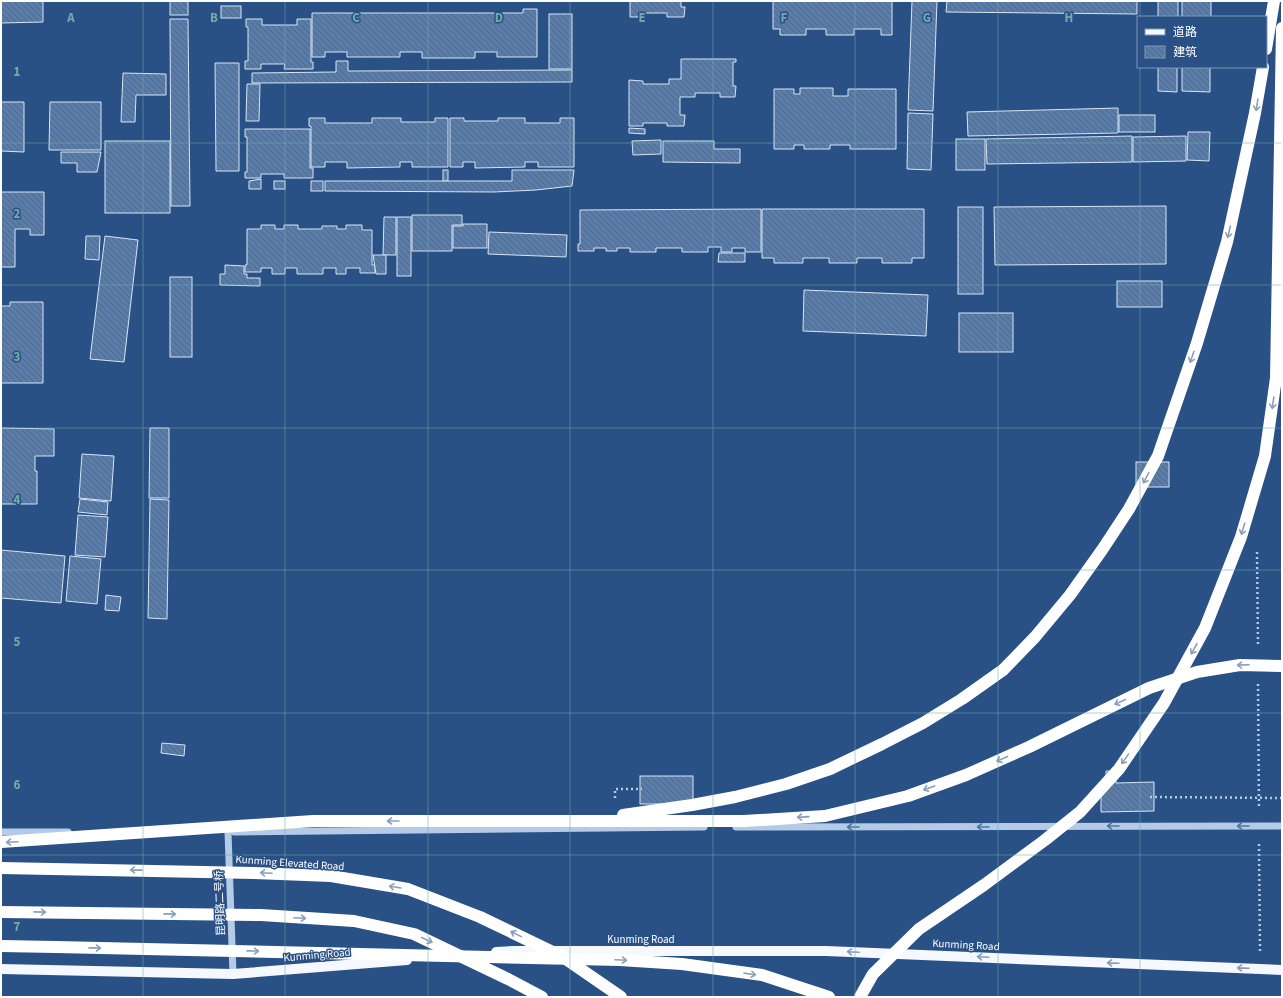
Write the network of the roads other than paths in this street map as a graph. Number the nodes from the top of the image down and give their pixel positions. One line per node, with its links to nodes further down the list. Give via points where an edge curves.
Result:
1 (1274, 1): 3 (highway, bridge)
2 (1282, 28): 20 (highway, one-way to 20, bridge, via 1276,378 1265,456 1241,537 1205,628 1164,703 1119,769 1080,812 1045,840 919,929 874,974)
3 (1267, 43)
4 (1263, 68): 6 (highway, one-way to 6, bridge, via 1227,242 1198,343 1158,456 1129,509 1102,550 1070,595 1035,637 1003,670 962,699 923,723 830,769 735,797)
5 (1282, 666): 6 (highway, one-way to 6, bridge, via 1240,665 1198,672 1149,688 966,775 908,796 825,816 744,821)
6 (584, 821): 10 (highway, one-way to 10, bridge, via 313,821)
7 (1282, 826): 9 (street, one-way to 9, via 615,827)
8 (1, 832): 9 (street)
9 (228, 832): 16 (street, 昆明路二号桥)
10 (1, 842)
11 (1, 868): 18 (highway, Kunming Elevated Road, one-way to 11, bridge, via 563,958 480,917 408,889 331,876)
12 (1, 912): 17 (highway, one-way to 17, bridge, via 262,915 354,921 414,934)
13 (1, 946): 19 (highway, one-way to 19, bridge, via 620,960 682,964 762,975)
14 (1, 969): 16 (main road, Kunming Road)
15 (1282, 970): 16 (main road, Kunming Road, one-way to 16, via 826,950 522,951)
16 (233, 974)
17 (542, 997)
18 (621, 997)
19 (829, 997)
20 (860, 997)

